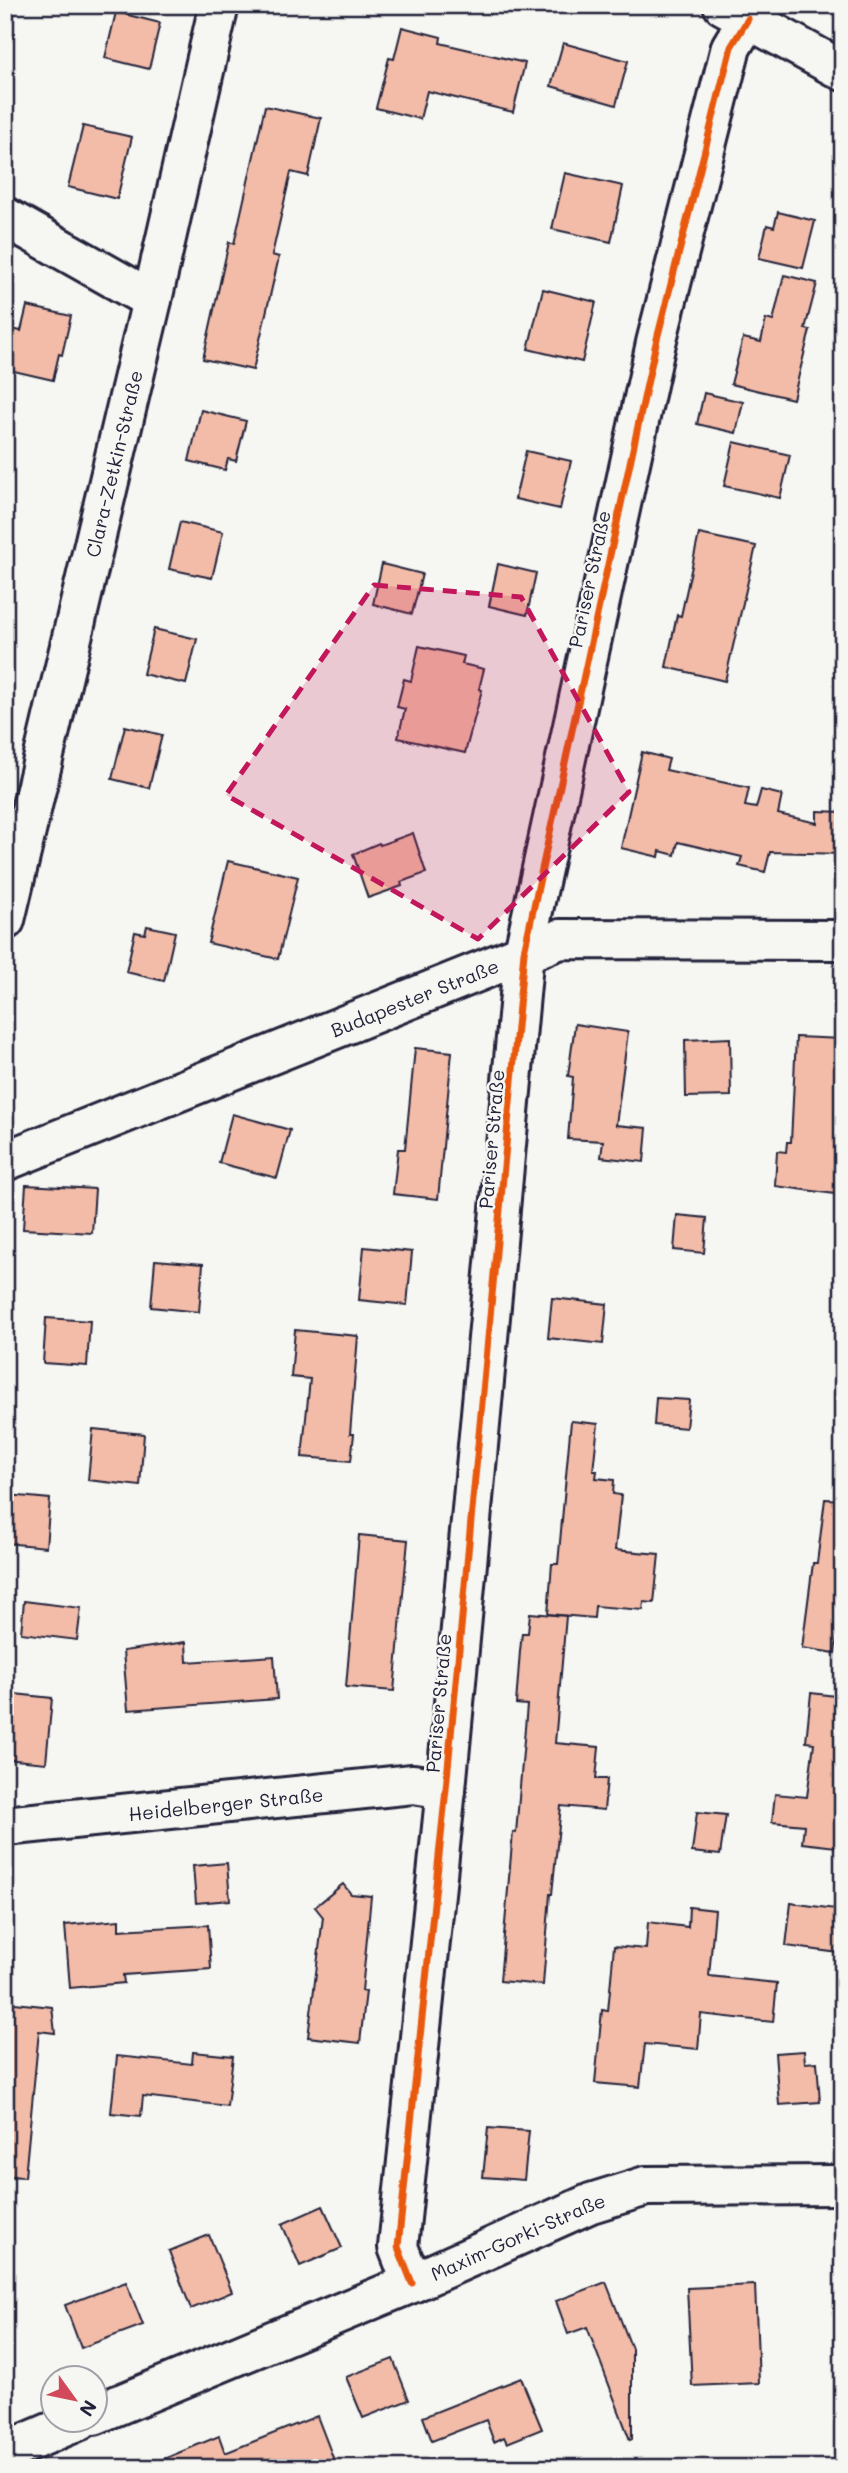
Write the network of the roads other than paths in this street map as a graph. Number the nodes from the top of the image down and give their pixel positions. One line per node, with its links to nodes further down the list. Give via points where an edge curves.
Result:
1 (219, 5): 5 (street, Clara-Zetkin-Straße)
2 (735, 12): 3 (street); 8 (street, Pariser Straße, via 732,47 656,343)
3 (843, 71)
4 (5, 218): 5 (street)
5 (152, 300): 6 (street, Clara-Zetkin-Straße)
6 (5, 920)
7 (843, 940): 8 (street, Budapester Straße, via 561,939)
8 (524, 952): 9 (street, Budapester Straße); 10 (street, Pariser Straße)
9 (5, 1161)
10 (446, 1789): 11 (street, Heidelberger Straße, via 413,1784); 13 (street, Pariser Straße, via 398,2246)
11 (5, 1826)
12 (843, 2185): 13 (street, Maxim-Gorki-Straße, via 646,2186 591,2203)
13 (412, 2283): 14 (street, Maxim-Gorki-Straße)
14 (108, 2408)
15 (47, 2434): 16 (street)
16 (5, 2452)

